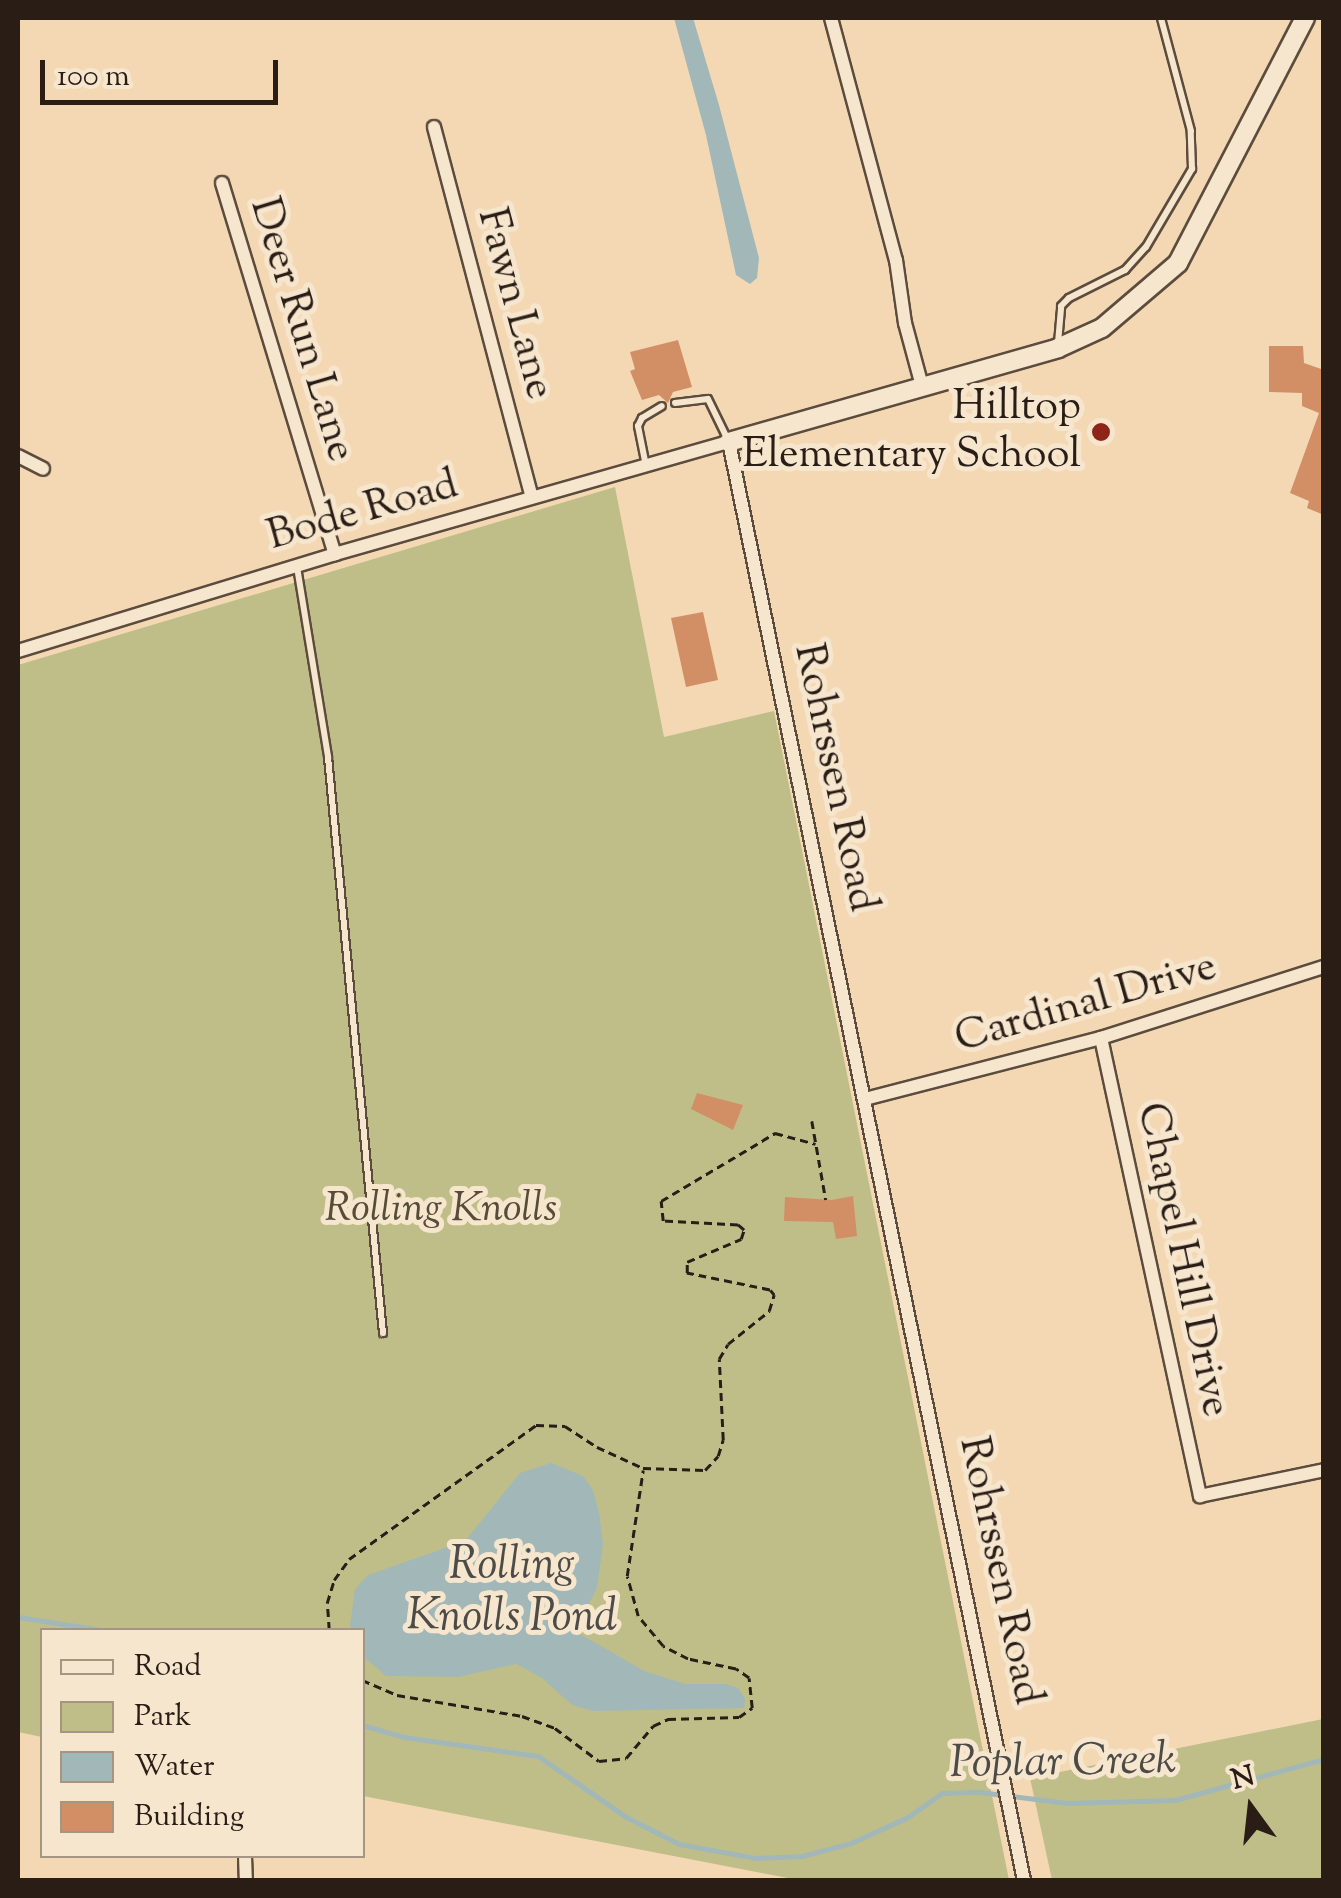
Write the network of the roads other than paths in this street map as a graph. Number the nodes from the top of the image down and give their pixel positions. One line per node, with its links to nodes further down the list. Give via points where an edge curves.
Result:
1 (831, 18): 7 (street, via 896,260)
2 (1161, 18): 6 (lane, via 1190,131 1192,169 1125,270 1061,306)
3 (1305, 18): 6 (street, via 1178,263 1102,328)
4 (434, 127): 14 (street, Fawn Lane)
5 (222, 183): 15 (street, Deer Run Lane)
6 (1058, 348): 7 (street)
7 (922, 386): 10 (street)
8 (676, 403): 10 (lane, via 708,399)
9 (662, 406): 12 (lane, via 638,426)
10 (728, 442): 12 (street, Bode Road); 20 (street, Rohrssen Road)
11 (18, 456): 13 (street)
12 (646, 466): 14 (street, Bode Road)
13 (42, 469)
14 (532, 497): 15 (street, Bode Road)
15 (335, 554): 16 (street, Bode Road)
16 (296, 565): 17 (street, Bode Road); 21 (lane, via 328,757)
17 (18, 651)
18 (1324, 967): 19 (street, Cardinal Drive)
19 (1100, 1038): 20 (street, Cardinal Drive); 22 (street, Chapel Hill Drive, via 1200,1496)
20 (865, 1098): 23 (street, Rohrssen Road)
21 (383, 1333)
22 (1324, 1470)
23 (1024, 1880)

